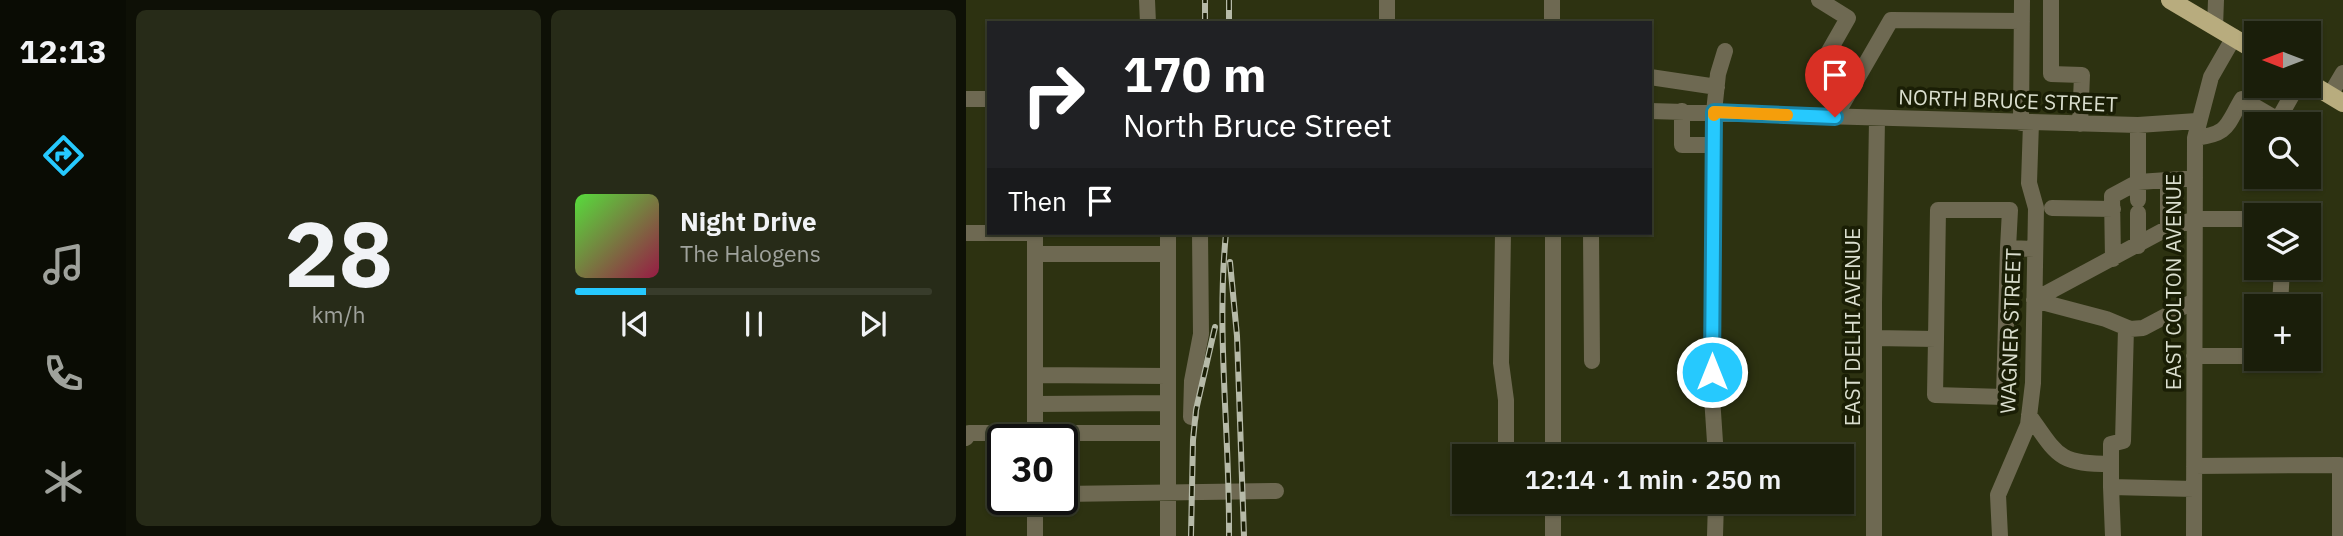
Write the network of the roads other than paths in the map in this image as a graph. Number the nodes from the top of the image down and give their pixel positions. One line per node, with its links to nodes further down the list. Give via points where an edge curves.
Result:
1 (1147, 0): 9 (street)
2 (1387, 0): 10 (street)
3 (1552, 0): 11 (street)
4 (1819, 0): 18 (street, via 1848,18)
5 (2022, 0): 12 (street, WAGNER STREET)
6 (2051, 0): 33 (street, via 2051,74 2081,75)
7 (2171, 0): 13 (main road)
8 (2216, 0): 13 (street)
9 (1147, 21)
10 (1387, 21)
11 (1552, 21)
12 (2022, 21): 30 (street, via 1891,20); 32 (street, WAGNER STREET)
13 (2215, 27): 14 (main road)
14 (2234, 37): 15 (main road); 35 (street, EAST COLTON AVENUE, via 2211,77)
15 (2244, 43)
16 (1725, 51): 20 (street)
17 (2343, 73): 26 (street)
18 (1816, 74)
19 (1652, 77): 20 (street)
20 (1717, 88): 29 (street)
21 (2321, 90): 26 (main road)
22 (966, 91): 24 (street)
23 (2290, 98): 35 (street, NORTH BRUCE STREET, via 2278,120 2242,99 2217,135)
24 (966, 99): 25 (street)
25 (987, 99)
26 (2337, 99)
27 (1652, 111): 28 (street, NORTH BRUCE STREET)
28 (1682, 111): 29 (street, NORTH BRUCE STREET); 36 (street, via 1682,145)
29 (1714, 112): 30 (street, NORTH BRUCE STREET); 36 (street)
30 (1835, 117): 31 (street, NORTH BRUCE STREET)
31 (1877, 119): 32 (street, NORTH BRUCE STREET); 62 (street, EAST DELHI AVENUE)
32 (2026, 123): 33 (street, NORTH BRUCE STREET); 55 (street, WAGNER STREET, via 2029,183 2036,208)
33 (2080, 124): 34 (street, NORTH BRUCE STREET)
34 (2138, 125): 35 (street, NORTH BRUCE STREET); 39 (street)
35 (2196, 130): 37 (street, EAST COLTON AVENUE)
36 (1714, 145): 80 (street)
37 (2195, 178): 38 (street); 42 (street, EAST COLTON AVENUE)
38 (2168, 180): 39 (street); 44 (street)
39 (2138, 182): 41 (street, via 2112,196); 53 (street)
40 (2052, 208): 41 (street)
41 (2113, 209): 58 (street)
42 (2195, 219): 43 (street); 44 (street); 60 (street, EAST COLTON AVENUE)
43 (2244, 219)
44 (2168, 228): 53 (street)
45 (966, 233): 46 (street)
46 (987, 233)
47 (1035, 235): 56 (street)
48 (1168, 235): 57 (street)
49 (1199, 235): 72 (street, via 1201,334)
50 (1503, 235): 78 (street, via 1501,363)
51 (1553, 235): 79 (street)
52 (1591, 235): 66 (street)
53 (2138, 246): 58 (street)
54 (2008, 248): 55 (street); 63 (street, via 2010,210 1938,211); 63 (street, via 2004,397 1935,396)
55 (2035, 249): 59 (street, WAGNER STREET)
56 (1035, 254): 57 (street); 67 (street)
57 (1168, 254): 68 (street)
58 (2113, 259): 59 (street)
59 (2034, 300): 61 (street, via 2106,318); 71 (street, WAGNER STREET)
60 (2194, 301): 61 (street, via 2143,328); 64 (street, EAST COLTON AVENUE)
61 (2126, 328): 81 (street, via 2123,441 2111,444)
62 (1874, 338): 63 (street); 95 (street, EAST DELHI AVENUE)
63 (1936, 339)
64 (2194, 356): 65 (street); 82 (street, EAST COLTON AVENUE)
65 (2244, 356)
66 (1592, 361)
67 (1035, 375): 68 (street); 70 (street)
68 (1168, 376): 69 (street)
69 (1168, 403): 70 (street); 74 (street)
70 (1035, 404): 73 (street)
71 (2029, 415): 81 (street, via 2057,454 2078,464); 96 (street, WAGNER STREET, via 1998,495)
72 (1191, 417)
73 (1035, 424)
74 (1168, 433): 76 (street); 86 (street)
75 (987, 434): 77 (street, via 969,433)
76 (1078, 435)
77 (966, 438)
78 (1506, 442)
79 (1553, 444)
80 (1715, 444)
81 (2111, 464): 83 (street)
82 (2194, 466): 84 (street, EAST COLTON AVENUE); 99 (street, via 2340,465)
83 (2111, 487): 84 (street); 97 (street)
84 (2194, 489): 98 (street, EAST COLTON AVENUE)
85 (1276, 491): 86 (street)
86 (1168, 492): 87 (street); 92 (street)
87 (1078, 494)
88 (1553, 514): 93 (street)
89 (1716, 514): 94 (street)
90 (1035, 515): 91 (street)
91 (1035, 536)
92 (1168, 536)
93 (1553, 536)
94 (1715, 536)
95 (1874, 536)
96 (2000, 536)
97 (2113, 536)
98 (2194, 536)
99 (2340, 536)

